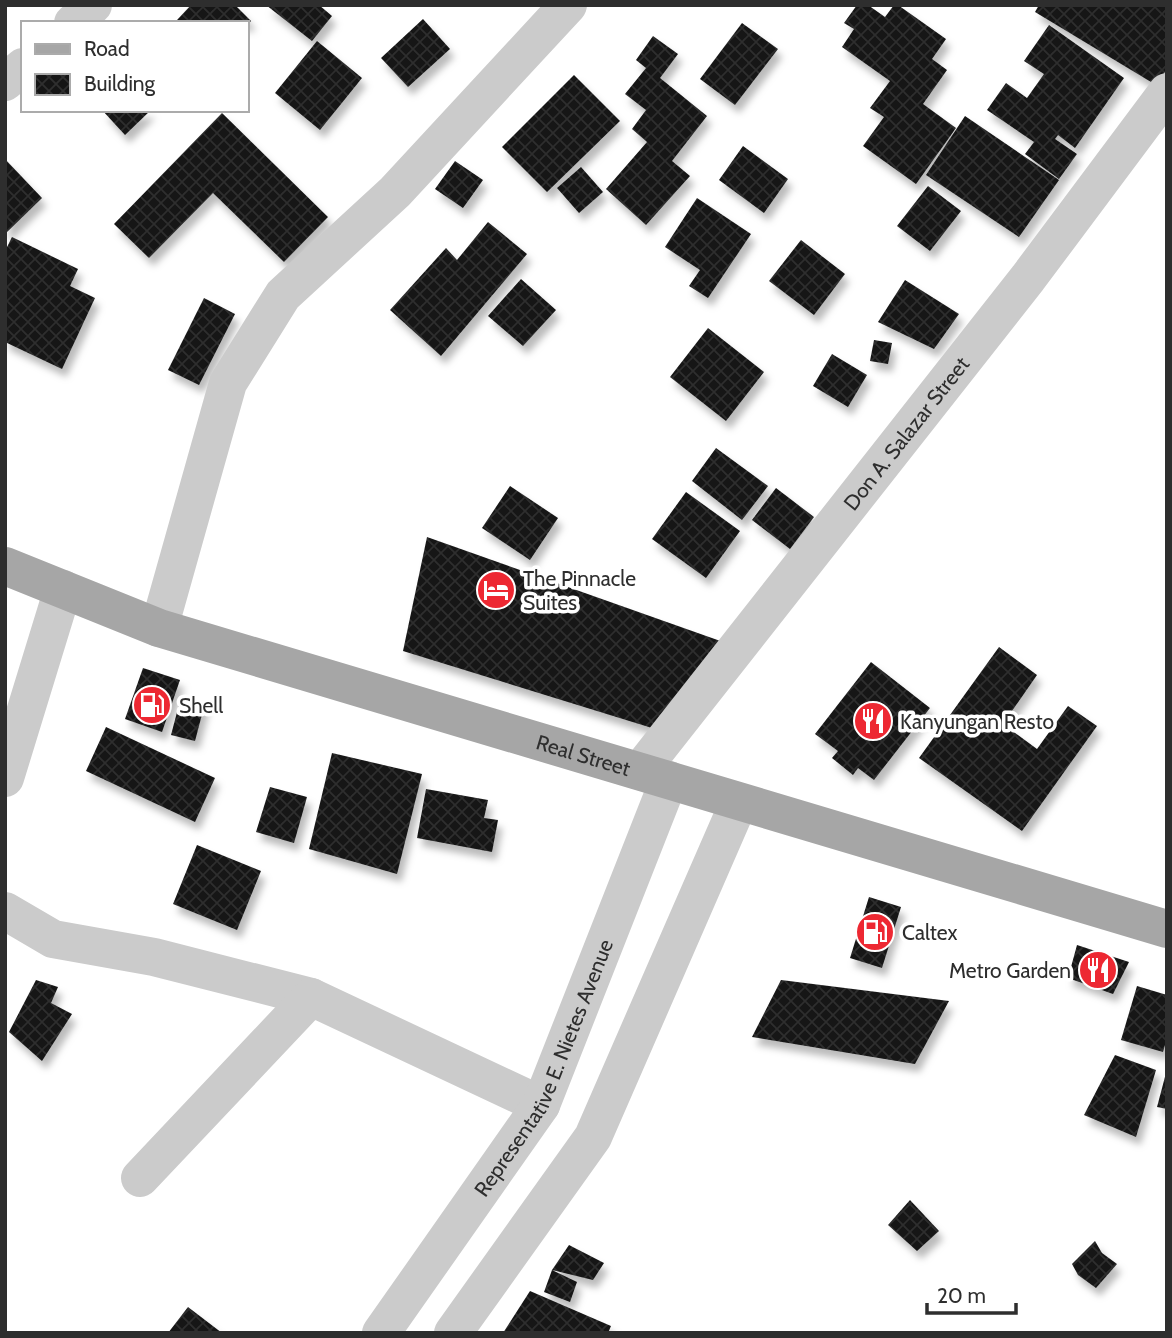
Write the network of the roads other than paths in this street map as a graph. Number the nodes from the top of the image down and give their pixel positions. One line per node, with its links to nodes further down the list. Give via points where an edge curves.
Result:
1 (93, 5): 3 (street)
2 (568, 5): 9 (street, via 395,192 282,295 228,383)
3 (75, 21)
4 (21, 68): 5 (street)
5 (5, 82)
6 (1167, 92): 10 (street, Don A. Salazar Street)
7 (5, 566): 8 (main road, Real Street)
8 (63, 589): 9 (main road, Real Street); 11 (street)
9 (159, 628): 10 (main road, Real Street)
10 (654, 775): 12 (main road, Real Street); 16 (street, Representative E. Nietes Avenue)
11 (5, 778)
12 (739, 802): 14 (main road, Real Street); 19 (street, via 593,1137)
13 (5, 911): 15 (street, via 53,939 154,957)
14 (1167, 929)
15 (311, 997): 16 (street); 17 (street)
16 (541, 1105): 18 (street, Representative E. Nietes Avenue)
17 (140, 1178)
18 (381, 1333)
19 (453, 1333)

